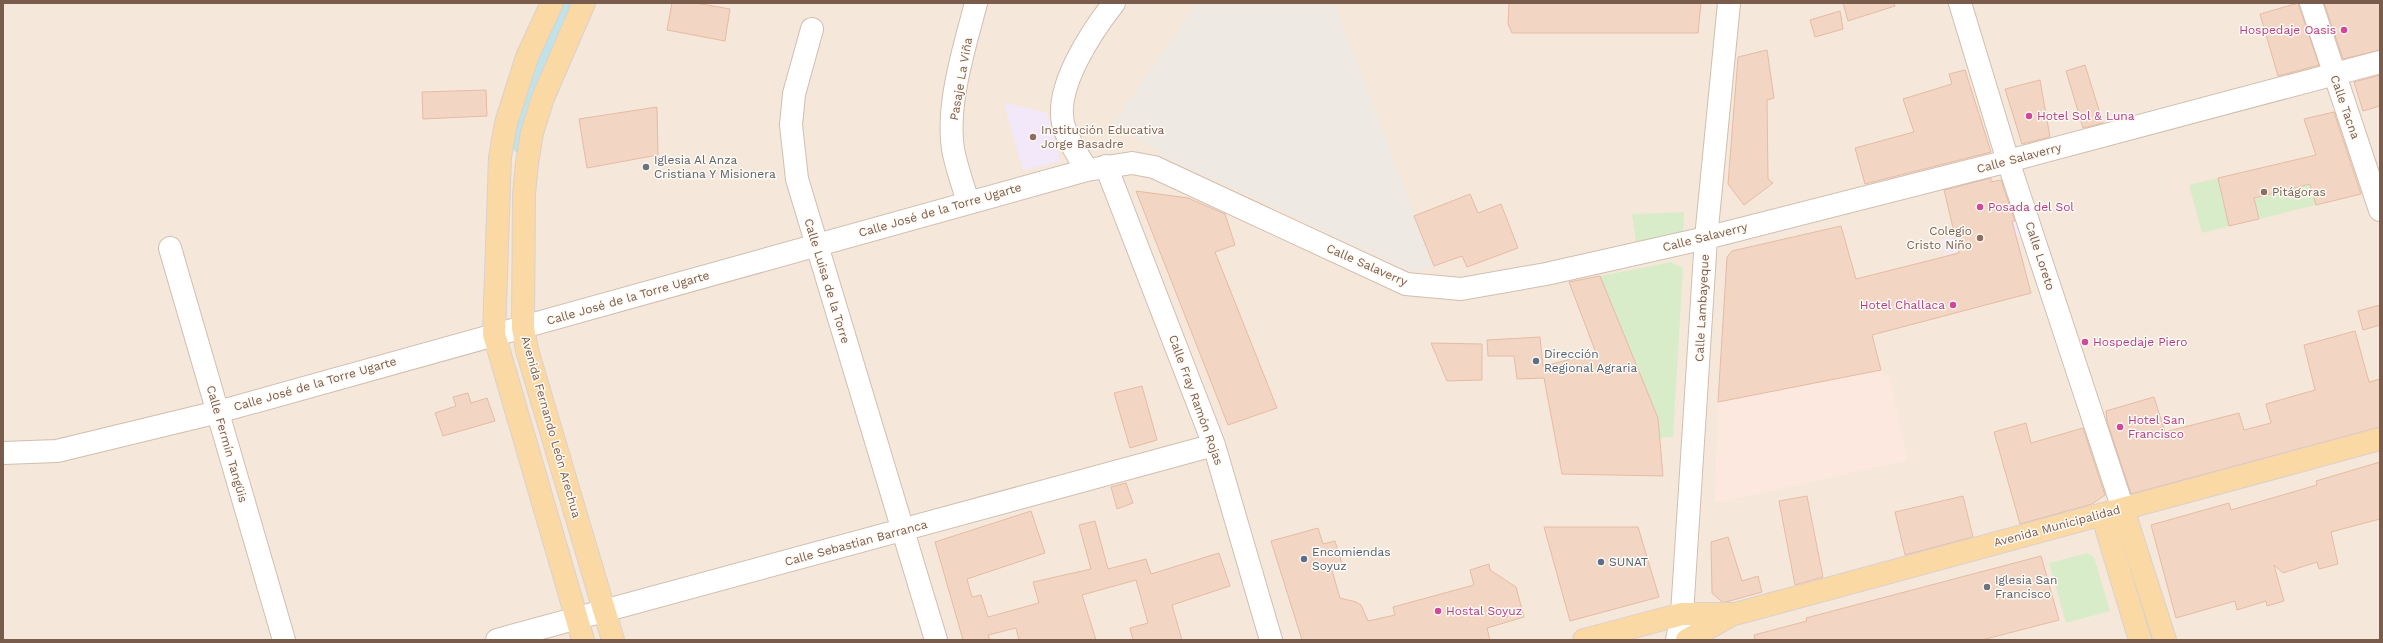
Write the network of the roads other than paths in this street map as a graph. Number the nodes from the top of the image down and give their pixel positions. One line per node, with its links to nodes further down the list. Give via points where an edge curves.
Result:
1 (552, 3): 19 (main road, via 527,57 502,143)
2 (584, 3): 18 (main road, Avenida Fernando León Arechua, via 555,67 532,133 524,194)
3 (976, 3): 13 (street, Pasaje La Viña, via 961,66 952,132 953,149)
4 (1114, 3): 12 (street, Calle Fray Ramón Rojas, via 1088,40 1070,76 1062,108 1063,122 1070,143)
5 (1729, 3): 15 (street, Calle Lambayeque)
6 (1960, 3): 11 (street, Calle Loreto)
7 (2311, 3): 10 (street, Calle Tacna)
8 (812, 29): 16 (street, Calle Luisa de la Torre, via 794,94 791,125 797,179)
9 (2380, 62): 10 (street, Calle Salaverry)
10 (2334, 74): 11 (street, Calle Salaverry); 14 (street, Calle Tacna)
11 (2008, 161): 15 (street, Calle Salaverry); 24 (street, Calle Loreto)
12 (1097, 168): 13 (street, Calle José de la Torre Ugarte); 15 (street, Calle Salaverry, via 1132,162 1154,167 1406,284 1429,288 1461,289 1546,274); 22 (street, Calle Fray Ramón Rojas)
13 (968, 202): 16 (street, Calle José de la Torre Ugarte)
14 (2380, 210)
15 (1706, 238): 28 (street, Calle Lambayeque)
16 (816, 245): 18 (street, Calle José de la Torre Ugarte); 26 (street, Calle Luisa de la Torre)
17 (170, 248): 20 (street, Calle Fermín Tangüis)
18 (523, 328): 19 (street, Calle José de la Torre Ugarte); 27 (main road, Avenida Fernando León Arechua, via 527,350)
19 (494, 334): 20 (street, Calle José de la Torre Ugarte); 30 (main road)
20 (218, 412): 23 (street, Calle José de la Torre Ugarte, via 57,451); 32 (street, Calle Fermín Tangüis)
21 (2380, 439): 24 (main road, Avenida Municipalidad)
22 (1214, 446): 26 (street, Calle Sebastian Barranca); 37 (street, Calle Fray Ramón Rojas)
23 (3, 453)
24 (2123, 509): 25 (main road, Avenida Municipalidad); 40 (main road)
25 (2102, 514): 29 (main road, Avenida Municipalidad); 39 (main road)
26 (903, 530): 27 (street, Calle Sebastian Barranca); 36 (street, Calle Luisa de la Torre)
27 (604, 611): 30 (street, Calle Sebastian Barranca); 35 (main road, Avenida Fernando León Arechua)
28 (1682, 614): 29 (main road, Avenida Municipalidad); 31 (street); 38 (main road, Avenida Municipalidad)
29 (1734, 614): 31 (main road, Avenida Municipalidad)
30 (576, 619): 33 (street, Calle Sebastian Barranca); 34 (main road)
31 (1689, 639)
32 (284, 640)
33 (497, 640)
34 (583, 640)
35 (613, 640)
36 (936, 640)
37 (1271, 640)
38 (1584, 640)
39 (2140, 640)
40 (2165, 640)

